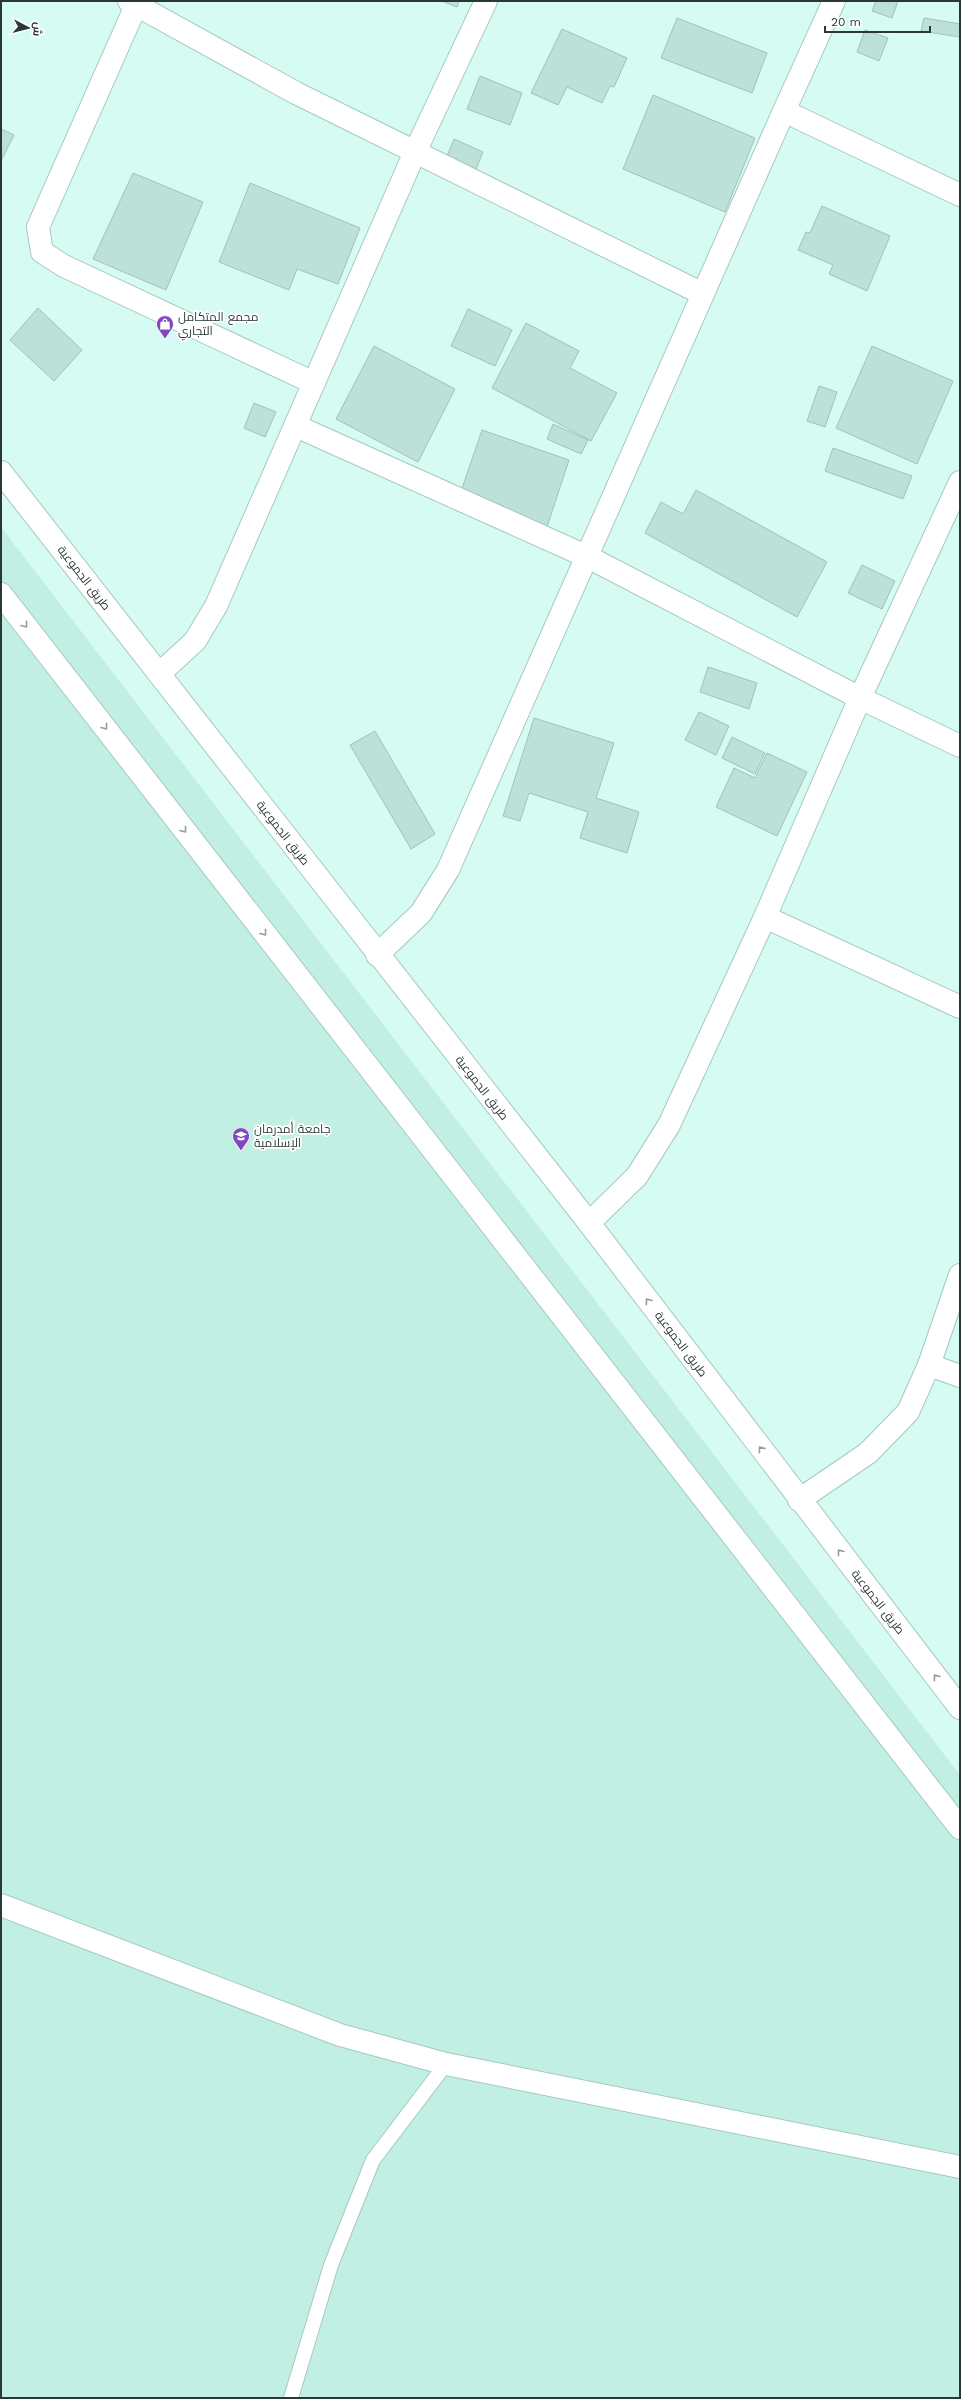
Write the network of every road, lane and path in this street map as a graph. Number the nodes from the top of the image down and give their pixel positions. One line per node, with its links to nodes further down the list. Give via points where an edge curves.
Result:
1 (486, 1): 5 (street)
2 (834, 1): 4 (street)
3 (134, 2): 5 (street, via 296,93); 8 (street, via 38,226 42,252 64,266)
4 (784, 110): 6 (street); 7 (street)
5 (415, 152): 7 (street); 8 (street)
6 (960, 195)
7 (703, 294): 12 (street)
8 (314, 383): 9 (street)
9 (296, 426): 12 (street); 14 (street, via 216,606 195,641)
10 (1, 472): 14 (street, طريق الجموعية)
11 (960, 482): 15 (street)
12 (588, 557): 15 (street); 18 (street, via 448,870 421,913)
13 (1, 594): 26 (street, one-way to 26)
14 (159, 674): 18 (street, طريق الجموعية)
15 (860, 698): 16 (street); 17 (street)
16 (960, 746)
17 (764, 917): 19 (street); 20 (street, via 669,1125 637,1176)
18 (377, 955): 20 (street, طريق الجموعية)
19 (960, 1006)
20 (589, 1223): 24 (street, طريق الجموعية, one-way to 20)
21 (960, 1275): 22 (street)
22 (929, 1365): 23 (street); 24 (street, via 908,1412 868,1453)
23 (960, 1376)
24 (799, 1500): 25 (street, طريق الجموعية, one-way to 24)
25 (960, 1708)
26 (960, 1828)
27 (1, 1905): 28 (street, via 340,2035)
28 (446, 2064): 29 (street); 30 (lane, via 373,2160 331,2265)
29 (960, 2168)
30 (291, 2398)

